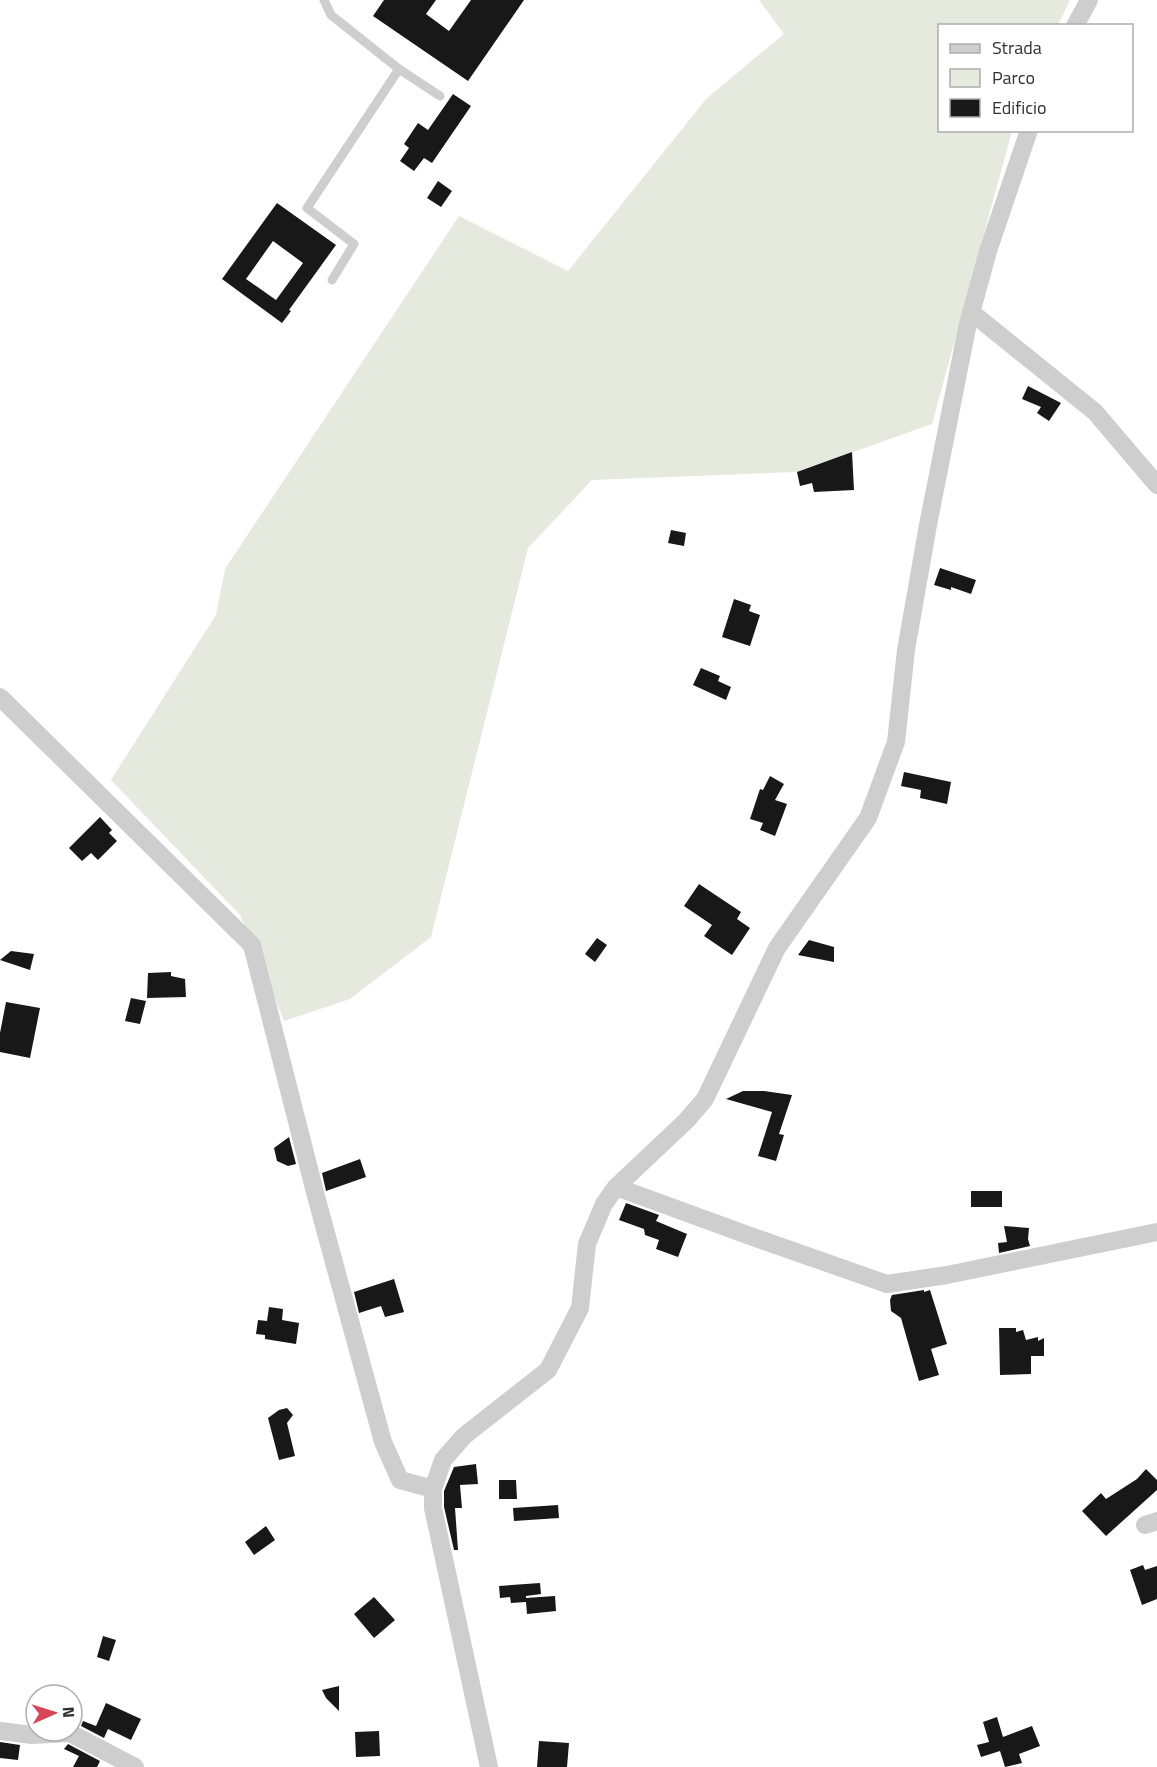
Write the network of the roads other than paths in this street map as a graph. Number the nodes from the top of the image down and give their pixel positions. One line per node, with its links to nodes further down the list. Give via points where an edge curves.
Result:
1 (324, 0): 4 (lane, via 331,15)
2 (1089, 0): 3 (street)
3 (1076, 24)
4 (399, 69): 5 (lane); 7 (lane, via 307,208 354,244)
5 (440, 96)
6 (1028, 132): 8 (street)
7 (332, 280)
8 (972, 312): 9 (street, via 1095,412); 11 (street, via 926,536 906,650 896,742 868,819 777,948 705,1099)
9 (1157, 485)
10 (0, 697): 13 (street, via 252,945 383,1442 400,1480)
11 (616, 1187): 12 (street, via 887,1284); 13 (street, via 587,1244 580,1308 548,1370 464,1436 443,1460)
12 (1157, 1232)
13 (434, 1490): 16 (street, via 433,1508)
14 (0, 1731): 15 (street, via 32,1735 70,1733)
15 (135, 1767)
16 (489, 1767)

